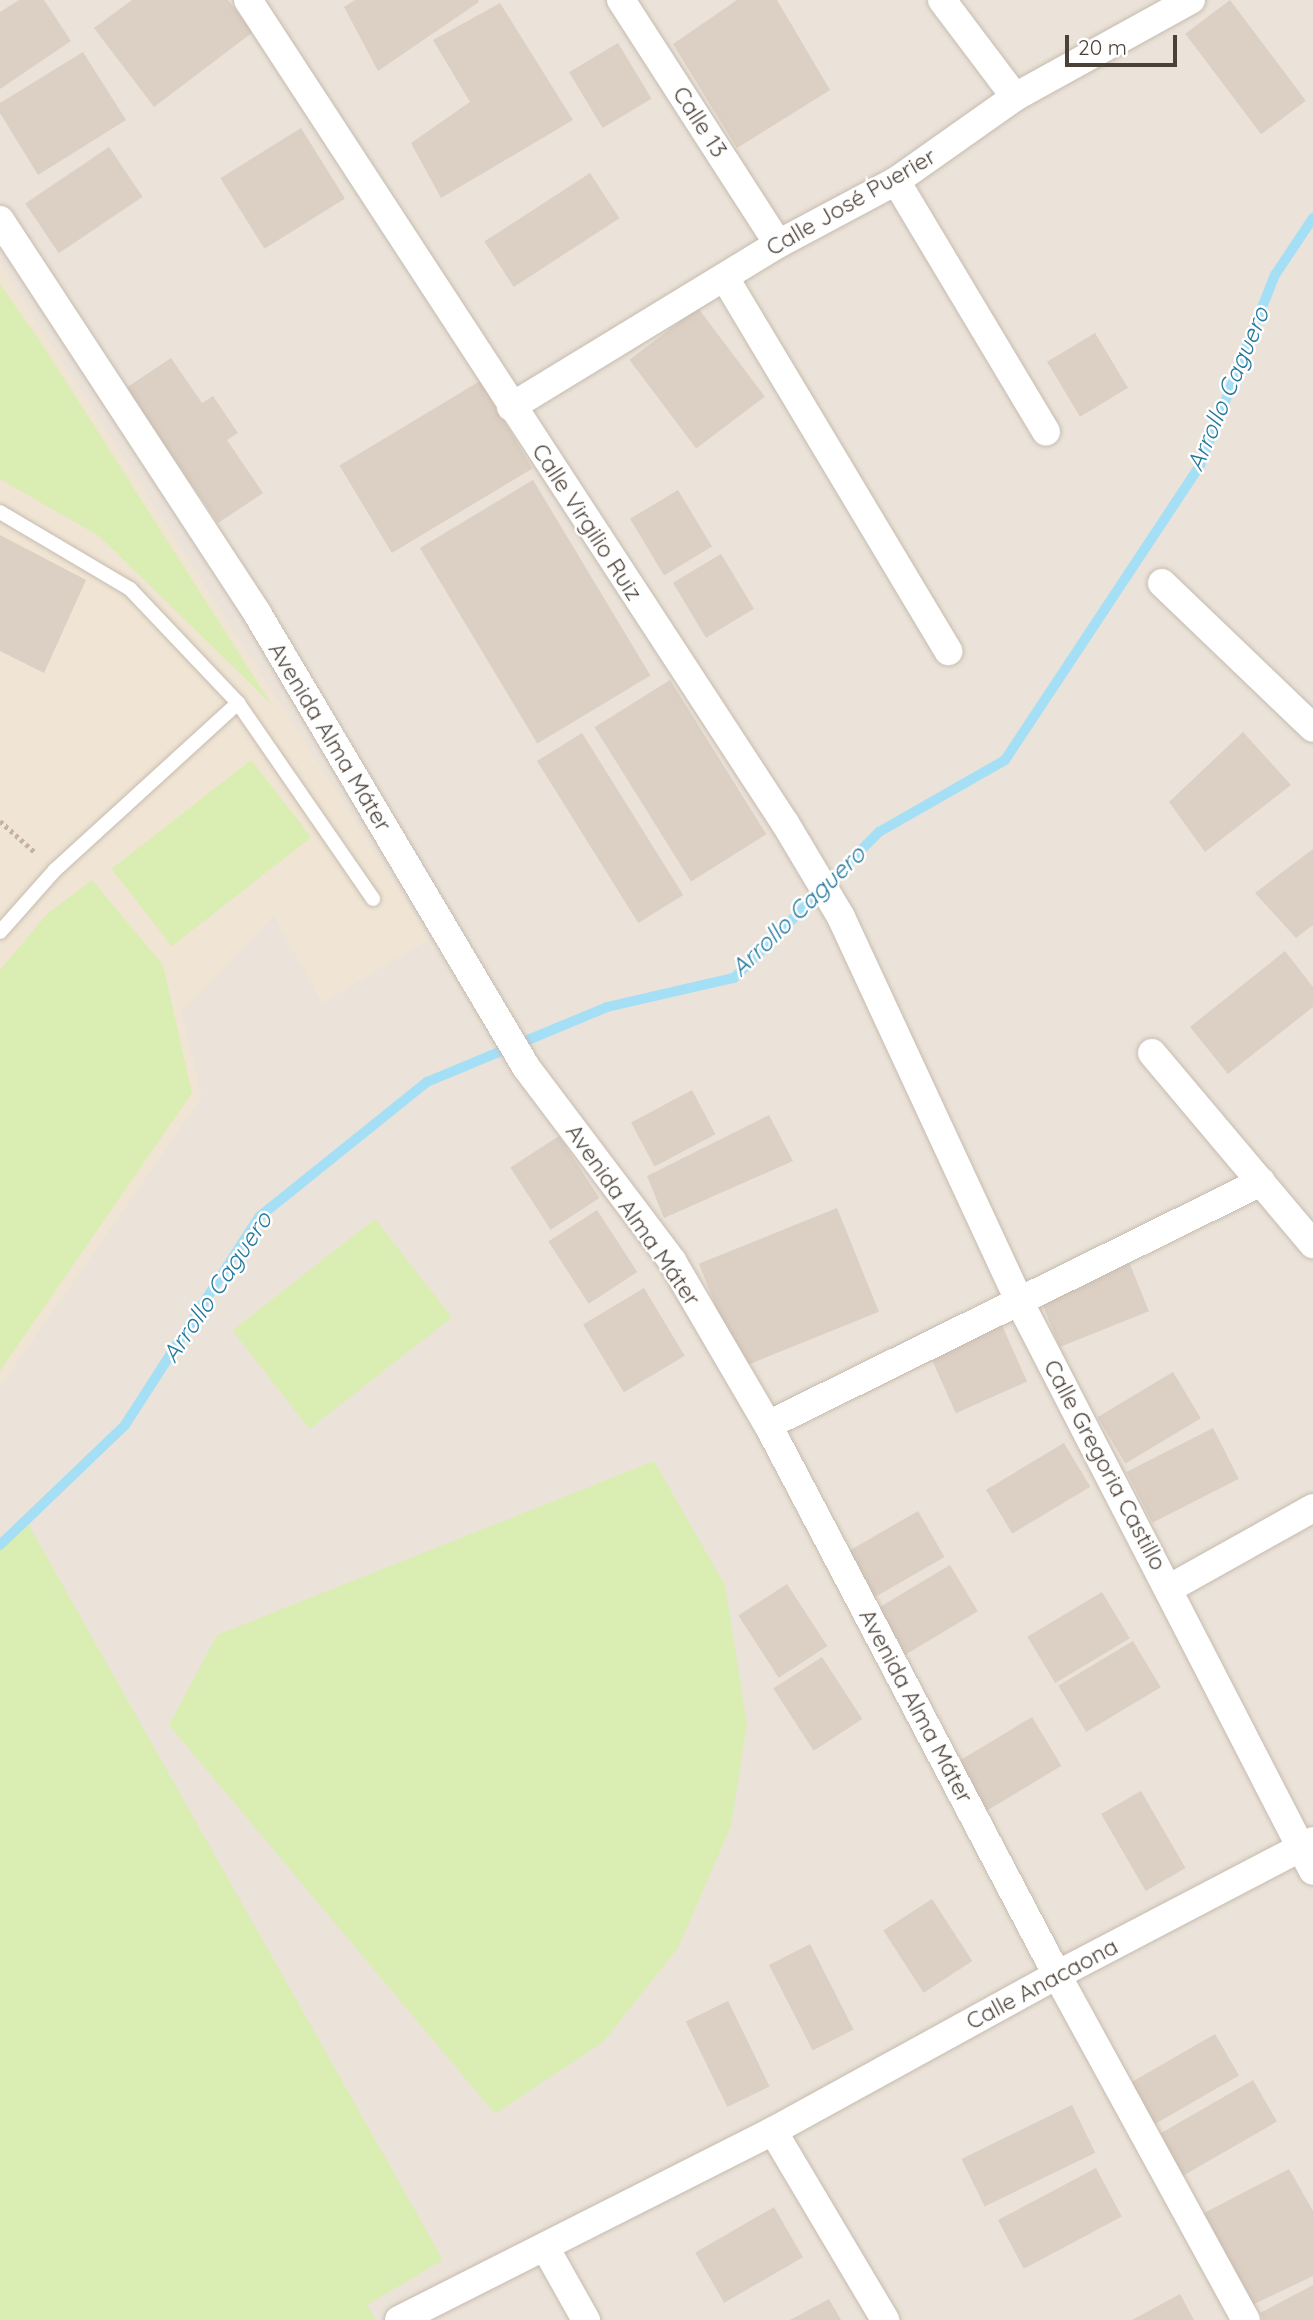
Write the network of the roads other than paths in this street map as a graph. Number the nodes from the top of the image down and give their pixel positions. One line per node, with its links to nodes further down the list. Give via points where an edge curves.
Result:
1 (248, 0): 10 (street, Calle Virgilio Ruiz)
2 (621, 0): 8 (street, Calle 13)
3 (942, 0): 5 (street)
4 (1191, 0): 5 (street, Calle José Puerier)
5 (1016, 97): 6 (street, Calle José Puerier)
6 (896, 181): 8 (street, Calle José Puerier); 11 (street)
7 (0, 220): 24 (street, Avenida Alma Máter, via 257,613 526,1067 672,1261)
8 (778, 244): 9 (street, Calle José Puerier)
9 (725, 278): 10 (street, Calle José Puerier); 14 (street)
10 (511, 407): 20 (street, Calle Virgilio Ruiz, via 806,857)
11 (1046, 432)
12 (0, 512): 15 (lane, via 130,589)
13 (1161, 583): 16 (street)
14 (948, 651)
15 (238, 703): 17 (lane); 18 (lane, via 55,870)
16 (1313, 728)
17 (373, 899)
18 (0, 932)
19 (1152, 1053): 21 (street)
20 (905, 1055): 23 (street, Calle Gregoria Castillo)
21 (1261, 1181): 22 (street); 23 (street)
22 (1313, 1244)
23 (1019, 1301): 24 (street); 26 (street, Calle Gregoria Castillo)
24 (768, 1424): 28 (street, Avenida Alma Máter)
25 (1313, 1508): 26 (street)
26 (1170, 1588): 27 (street, Calle Gregoria Castillo)
27 (1309, 1854): 28 (street, Calle Anacaona)
28 (1056, 1975): 29 (street, Calle Anacaona); 34 (street, Avenida Alma Máter)
29 (773, 2131): 30 (street, Calle Anacaona); 33 (street)
30 (545, 2247): 31 (street, Calle Anacaona); 32 (street)
31 (399, 2320)
32 (586, 2320)
33 (885, 2320)
34 (1247, 2320)

